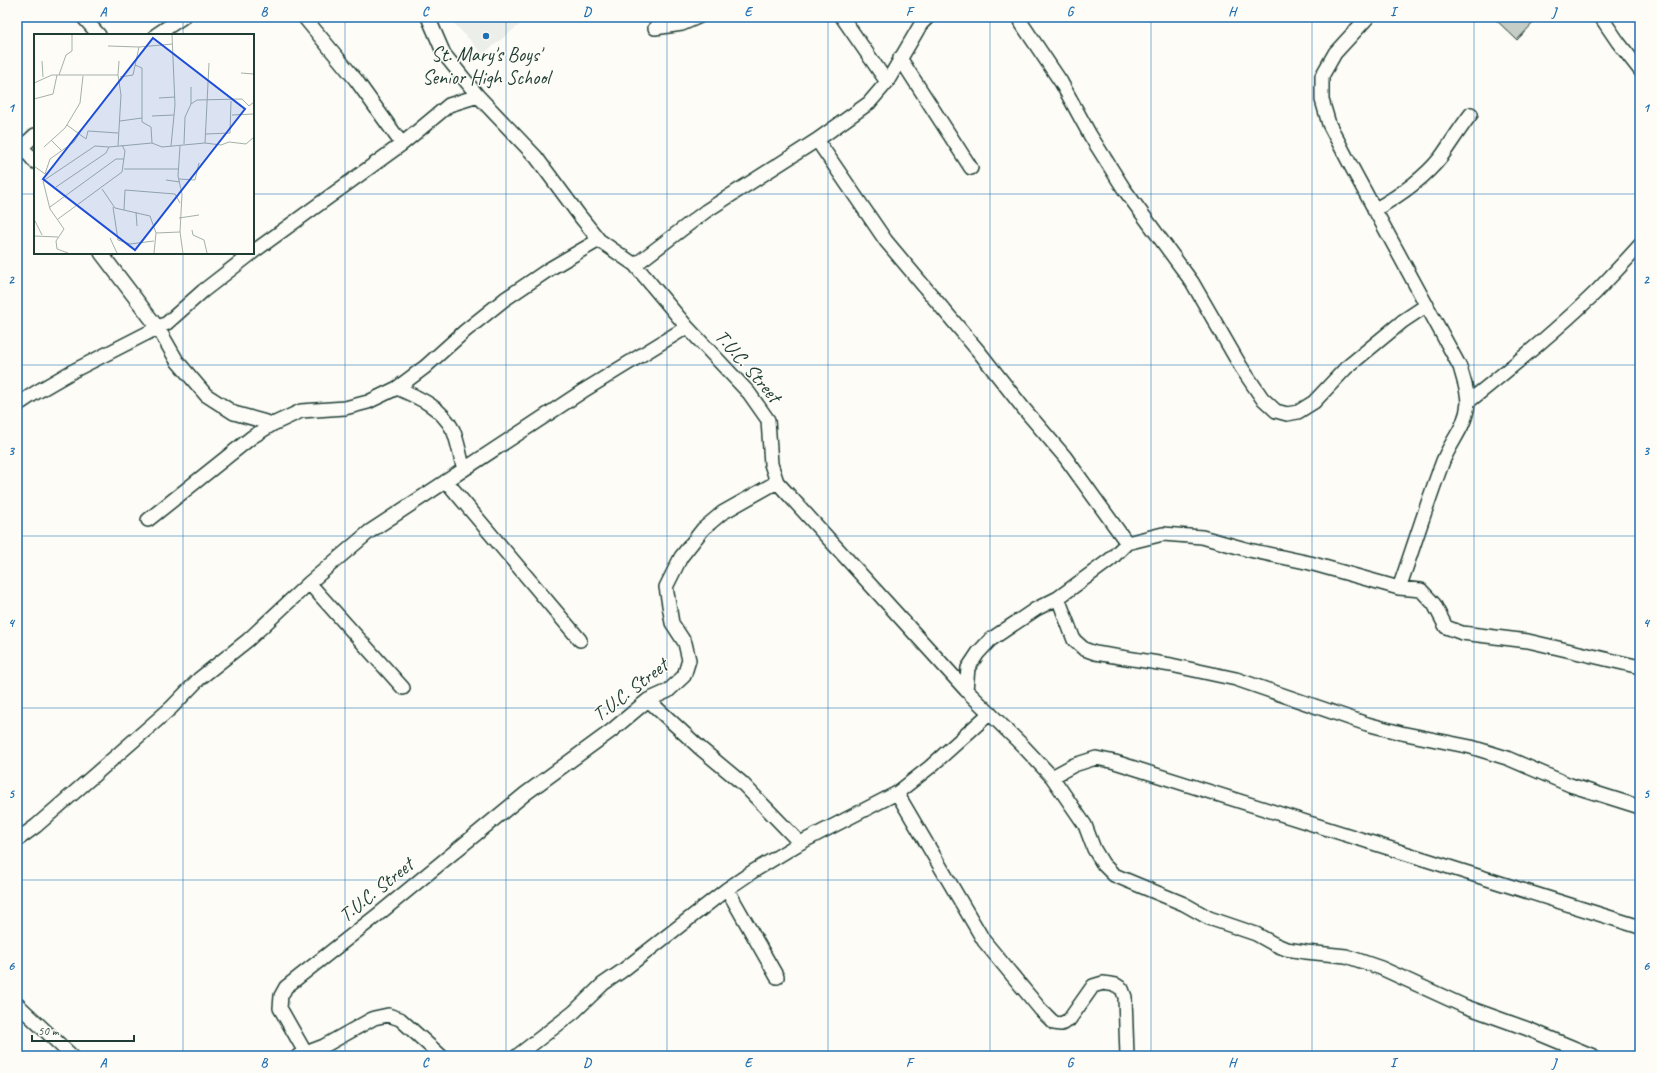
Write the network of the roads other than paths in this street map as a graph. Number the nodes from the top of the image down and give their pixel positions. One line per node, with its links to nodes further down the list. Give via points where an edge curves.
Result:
1 (83, 17): 12 (street)
2 (183, 17): 13 (street)
3 (304, 17): 21 (street, via 356,80)
4 (428, 17): 17 (street, T.U.C. Street, via 444,54)
5 (698, 17): 11 (street, via 682,24)
6 (842, 17): 16 (street)
7 (928, 17): 14 (street)
8 (1020, 17): 32 (street, via 1124,189 1192,282 1262,398 1276,411 1287,414 1298,412 1314,402 1351,364 1403,321)
9 (1368, 17): 25 (street, via 1335,53 1322,76 1322,100 1329,124)
10 (1601, 17): 15 (street)
11 (655, 28)
12 (98, 34)
13 (158, 34)
14 (900, 58): 16 (street); 24 (street)
15 (1640, 70)
16 (887, 82): 20 (street, via 869,102)
17 (478, 96): 21 (street, via 450,105); 26 (street, T.U.C. Street, via 536,157)
18 (1471, 114): 25 (street, via 1441,157 1424,175 1401,194)
19 (34, 136): 22 (street)
20 (817, 140): 31 (street, via 706,211); 43 (street, via 886,241 1065,457)
21 (402, 144): 28 (street)
22 (20, 145): 23 (street)
23 (34, 161)
24 (972, 168)
25 (1374, 210): 32 (street)
26 (599, 240): 31 (street, T.U.C. Street); 35 (street, via 505,299)
27 (1640, 244): 36 (street, via 1628,260 1580,308)
28 (254, 252)
29 (102, 254): 34 (street)
30 (251, 254): 34 (street)
31 (635, 265): 33 (street, T.U.C. Street)
32 (1427, 305): 36 (street, via 1460,367)
33 (687, 327): 39 (street, via 576,395); 41 (street, T.U.C. Street, via 749,393 768,420 771,464)
34 (158, 328): 37 (street, via 73,371); 38 (street, via 177,361 206,395 234,413)
35 (397, 388): 38 (street, via 345,408 301,411); 39 (street, via 426,401 439,411 453,431)
36 (1468, 402): 45 (street, via 1460,431 1440,469)
37 (17, 405)
38 (273, 424): 42 (street, via 252,437)
39 (464, 469): 40 (street)
40 (446, 481): 44 (street, via 370,532); 47 (street)
41 (777, 482): 50 (street); 51 (street, T.U.C. Street, via 722,513 702,529 681,557 666,587 672,623 685,643 689,660 684,676 668,691)
42 (148, 520)
43 (1127, 543): 45 (street, via 1163,534 1202,537); 46 (street)
44 (309, 583): 49 (street); 56 (street, via 248,640 199,679 171,708)
45 (1399, 588): 48 (street, via 1421,590 1434,604 1446,628 1462,633 1528,641)
46 (1058, 598): 50 (street, via 1036,609 990,640 968,668); 55 (street, via 1074,640 1084,649 1095,653 1236,679 1367,724 1471,747 1507,758 1570,785)
47 (580, 640)
48 (1640, 667)
49 (403, 688)
50 (966, 690): 52 (street)
51 (648, 700): 57 (street, via 742,783); 62 (street, T.U.C. Street, via 526,794 286,987 281,996 280,1008)
52 (990, 713): 53 (street); 54 (street)
53 (1052, 777): 59 (street, via 1074,765 1096,758 1115,762); 67 (street, via 1085,825 1103,864 1114,875 1286,949 1346,956 1381,968 1464,1006)
54 (897, 793): 57 (street); 66 (street, via 984,941 1054,1023 1061,1024 1069,1020 1093,986 1116,985 1122,989 1125,997)
55 (1640, 807)
56 (17, 840)
57 (800, 843): 58 (street)
58 (727, 889): 60 (street); 65 (street, via 603,984 574,1012)
59 (1640, 927)
60 (777, 977)
61 (17, 1004): 63 (street)
62 (302, 1054): 64 (street, via 324,1046 374,1018 388,1015 400,1019)
63 (72, 1056)
64 (441, 1056)
65 (517, 1056)
66 (1127, 1056)
67 (1593, 1056)

